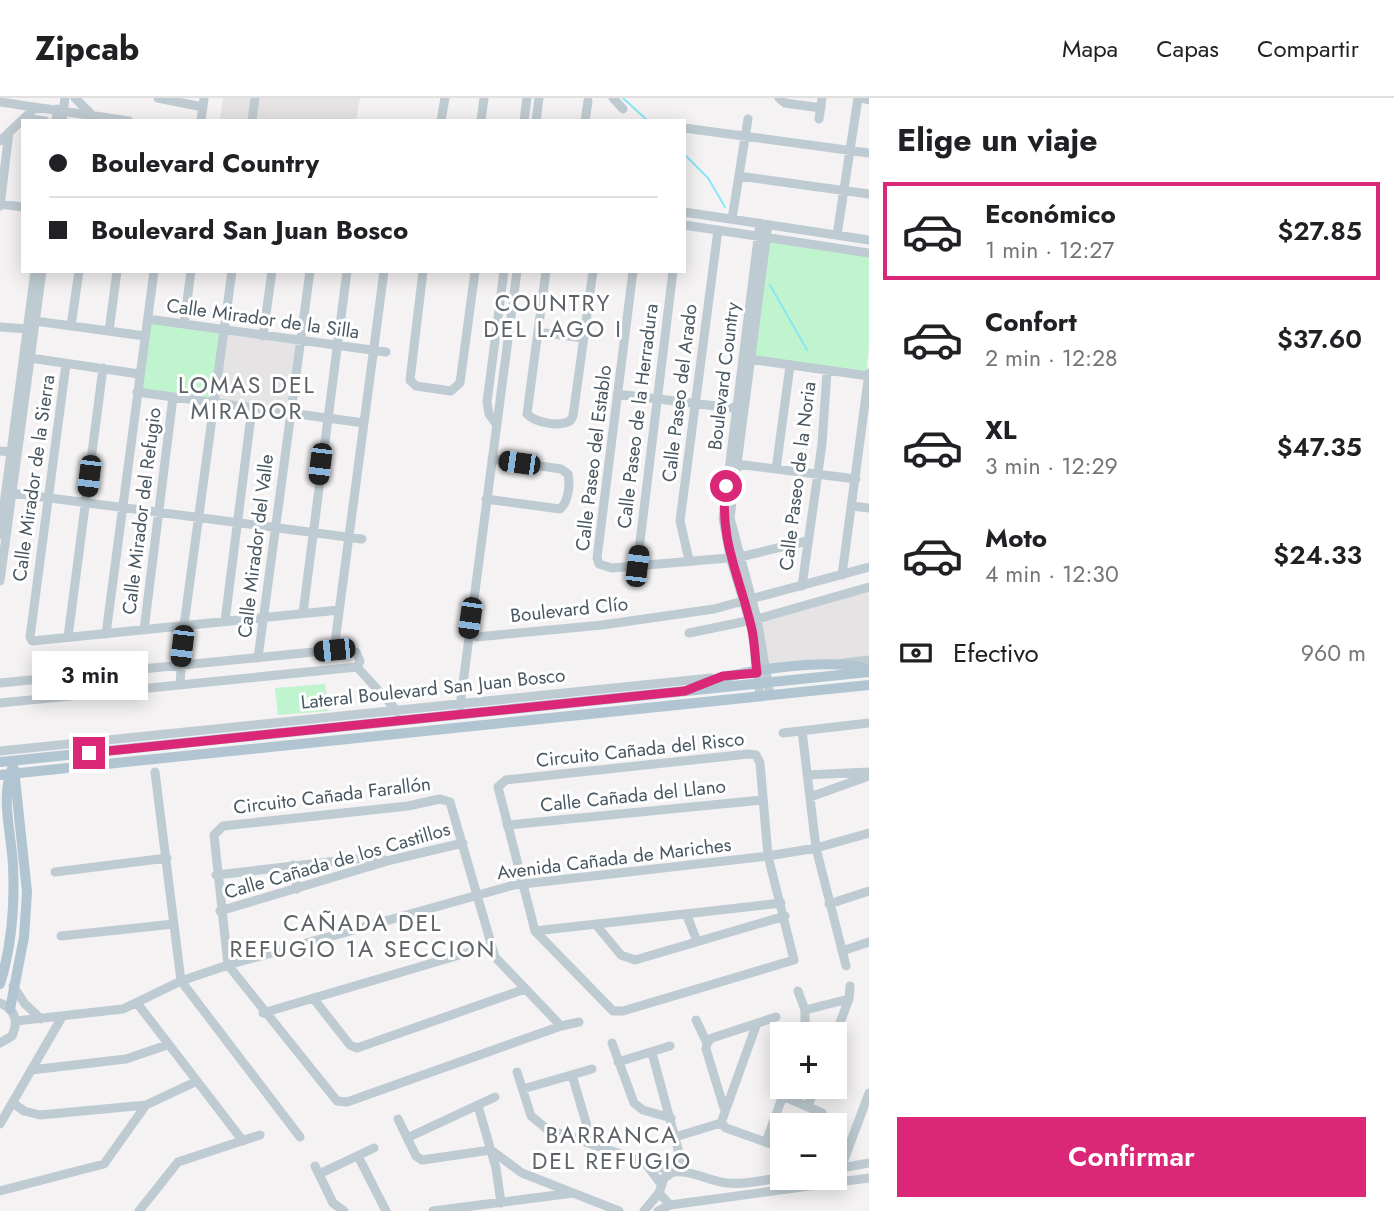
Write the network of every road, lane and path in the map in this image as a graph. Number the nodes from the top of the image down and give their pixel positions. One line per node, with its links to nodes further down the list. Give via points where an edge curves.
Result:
1 (65, 98): 20 (street)
2 (75, 98): 21 (street)
3 (158, 98): 15 (street)
4 (255, 98): 27 (street)
5 (444, 98): 28 (street)
6 (484, 98): 29 (street)
7 (527, 98): 30 (street)
8 (539, 98): 31 (street)
9 (613, 98): 19 (street)
10 (779, 98): 17 (street, via 785,103)
11 (859, 98): 12 (street); 40 (street)
12 (869, 100)
13 (16, 101): 16 (street); 18 (street)
14 (588, 101): 32 (street)
15 (204, 102)
16 (0, 103)
17 (821, 103): 34 (street)
18 (36, 107): 20 (street); 22 (street)
19 (623, 109)
20 (60, 110): 21 (street); 24 (street); 25 (street)
21 (92, 114): 26 (street)
22 (25, 118): 23 (street)
23 (32, 119)
24 (57, 119)
25 (62, 119)
26 (118, 119)
27 (252, 119)
28 (441, 119)
29 (481, 119)
30 (524, 119)
31 (536, 119)
32 (585, 119)
33 (748, 119): 38 (street)
34 (819, 119)
35 (21, 122): 37 (street)
36 (686, 128): 38 (street)
37 (9, 132): 39 (street); 45 (street)
38 (745, 136): 40 (street); 42 (street)
39 (0, 141)
40 (850, 151): 41 (street); 43 (street)
41 (869, 153)
42 (739, 176): 43 (street); 48 (street)
43 (845, 190): 44 (street); 52 (street)
44 (869, 194)
45 (0, 205): 46 (street)
46 (21, 207)
47 (686, 212): 48 (street)
48 (732, 219): 49 (street)
49 (764, 224): 52 (street); 53 (street, Boulevard Country)
50 (686, 225): 51 (street)
51 (718, 230): 53 (street); 105 (street, Calle Paseo del Arado)
52 (837, 235): 54 (street)
53 (762, 238): 55 (street); 92 (street, Boulevard Country); 107 (street, Boulevard Country)
54 (869, 240)
55 (869, 253)
56 (36, 273): 80 (street)
57 (42, 273): 76 (street)
58 (79, 273): 78 (street)
59 (117, 273): 82 (street)
60 (154, 273): 75 (street)
61 (191, 273): 77 (street)
62 (232, 273): 81 (street)
63 (272, 273): 85 (street)
64 (310, 273): 87 (street, Calle Mirador del Valle)
65 (346, 273): 88 (street)
66 (384, 273): 89 (street)
67 (423, 273): 68 (street, via 410,380 416,386 451,391 460,383)
68 (475, 273)
69 (505, 273): 111 (street, via 486,402)
70 (517, 273): 111 (street)
71 (546, 273): 83 (street)
72 (593, 273): 86 (street)
73 (633, 273): 101 (street, Calle Paseo del Establo)
74 (673, 273): 103 (street, Calle Paseo de la Herradura)
75 (148, 319): 77 (street, Calle Mirador de la Silla); 84 (street)
76 (35, 321): 78 (street, Calle Mirador de la Silla); 91 (street)
77 (184, 324): 81 (street, Calle Mirador de la Silla)
78 (71, 326): 82 (street, Calle Mirador de la Silla)
79 (0, 327): 80 (street)
80 (28, 329): 113 (street)
81 (224, 330): 85 (street, Calle Mirador de la Silla); 104 (street)
82 (109, 331): 84 (street, Calle Mirador de la Silla)
83 (538, 332): 86 (street); 86 (street, via 527,414 561,424 573,416)
84 (145, 336): 97 (street)
85 (263, 336): 87 (street, Calle Mirador de la Silla)
86 (584, 338)
87 (300, 341): 88 (street, Calle Mirador de la Silla); 108 (street, Calle Mirador del Valle)
88 (337, 346): 89 (street, Calle Mirador de la Silla); 109 (street)
89 (374, 351): 90 (street, Calle Mirador de la Silla); 110 (street)
90 (386, 352)
91 (30, 358): 93 (street); 122 (street)
92 (749, 359): 94 (street); 107 (street, Boulevard Country)
93 (66, 364): 95 (street); 123 (street, Calle Mirador de la Sierra)
94 (790, 366): 96 (street); 118 (street)
95 (103, 368): 97 (street); 125 (street)
96 (827, 371): 98 (street); 119 (street, Calle Paseo de la Noria)
97 (139, 374): 100 (street)
98 (869, 375): 99 (street)
99 (868, 388): 112 (street)
100 (137, 393): 102 (street); 127 (street)
101 (617, 394): 103 (street); 140 (street, Calle Paseo del Establo, via 597,558 605,567)
102 (173, 397): 104 (street); 129 (street, Calle Mirador del Refugio)
103 (656, 399): 105 (street); 140 (street, Calle Paseo de la Herradura)
104 (215, 403): 106 (street); 130 (street)
105 (695, 403): 107 (street); 139 (street, Calle Paseo del Arado, via 680,521)
106 (252, 408): 108 (street); 131 (street)
107 (739, 409): 115 (street, Boulevard Country); 138 (street, Boulevard Country, via 723,505)
108 (289, 413): 109 (street); 132 (street, Calle Mirador del Valle)
109 (326, 418): 110 (street); 133 (street)
110 (364, 423): 135 (street)
111 (496, 424): 114 (street)
112 (865, 428): 116 (street)
113 (6, 452): 121 (street); 134 (street)
114 (492, 459): 124 (street); 124 (street, via 561,469 569,479 566,500 560,509)
115 (736, 464): 118 (street); 138 (street, Boulevard Country, via 730,518)
116 (858, 466): 117 (street); 120 (street)
117 (869, 468)
118 (776, 469): 119 (street)
119 (817, 474): 120 (street); 137 (street, Calle Paseo de la Noria)
120 (856, 479): 126 (street)
121 (0, 489)
122 (12, 493): 123 (street); 143 (street)
123 (48, 498): 125 (street); 156 (street, Calle Mirador de la Sierra, via 30,639)
124 (486, 499): 176 (street)
125 (85, 503): 127 (street); 156 (street)
126 (852, 506): 128 (street); 142 (street)
127 (122, 508): 129 (street); 155 (street)
128 (869, 508)
129 (159, 513): 130 (street); 153 (street, Calle Mirador del Refugio)
130 (198, 518): 131 (street); 152 (street)
131 (238, 524): 132 (street); 151 (street)
132 (274, 529): 133 (street); 149 (street, Calle Mirador del Valle)
133 (312, 533): 135 (street); 148 (street)
134 (0, 535)
135 (349, 538): 136 (street); 147 (street)
136 (362, 540)
137 (807, 541): 138 (street, Calle Paseo del Establo); 144 (street, Calle Paseo de la Noria)
138 (735, 557): 139 (street, Calle Paseo del Establo); 146 (street, Boulevard Country)
139 (689, 560): 140 (street, Calle Paseo del Establo)
140 (637, 566)
141 (869, 567): 142 (street, Boulevard Clío)
142 (842, 575): 144 (street, Boulevard Clío)
143 (0, 582)
144 (802, 586): 146 (street, Boulevard Clío)
145 (869, 587): 150 (street)
146 (748, 600): 150 (street, Boulevard Country); 157 (street, Boulevard Clío, via 602,625)
147 (339, 610): 148 (street); 158 (street)
148 (303, 613): 149 (street)
149 (263, 617): 151 (street); 159 (street, Calle Mirador del Valle)
150 (753, 620): 154 (street); 167 (street, Boulevard Country)
151 (225, 621): 152 (street)
152 (184, 625): 153 (street); 162 (street)
153 (144, 630): 155 (street)
154 (689, 633)
155 (106, 634): 156 (street)
156 (68, 637)
157 (477, 637)
158 (334, 650): 159 (street); 163 (street, via 356,652)
159 (258, 658): 162 (street)
160 (869, 660): 161 (street, Lateral Boulevard San Juan Bosco)
161 (840, 663): 164 (main road, Lateral Boulevard San Juan Bosco); 165 (main road)
162 (179, 666): 169 (street); 170 (street)
163 (357, 667): 170 (street); 177 (street)
164 (813, 671): 165 (main road); 167 (main road, Lateral Boulevard San Juan Bosco); 172 (main road)
165 (869, 671)
166 (0, 675): 169 (street)
167 (762, 677): 168 (main road, Lateral Boulevard San Juan Bosco); 173 (main road); 174 (street, Boulevard Country)
168 (716, 678): 173 (main road); 176 (street, Lateral Boulevard San Juan Bosco)
169 (4, 683)
170 (180, 685): 175 (street)
171 (869, 685): 172 (main road)
172 (815, 690): 174 (main road)
173 (685, 691): 176 (main road)
174 (765, 696): 183 (main road)
175 (0, 705)
176 (460, 709): 177 (street, Lateral Boulevard San Juan Bosco); 178 (main road)
177 (396, 710): 178 (street); 184 (street, Lateral Boulevard San Juan Bosco)
178 (406, 721): 179 (main road)
179 (380, 723): 183 (main road); 185 (main road)
180 (869, 723): 181 (street)
181 (802, 731): 182 (street); 190 (street)
182 (783, 733)
183 (382, 736): 187 (main road)
184 (1, 758): 186 (main road)
185 (42, 758): 186 (main road); 187 (main road)
186 (12, 770): 187 (main road); 192 (main road); 195 (main road)
187 (36, 771): 195 (main road, via 22,782)
188 (155, 772): 201 (street)
189 (869, 774): 190 (street); 193 (street)
190 (807, 775): 193 (street)
191 (0, 783): 192 (main road)
192 (8, 797): 226 (main road, via 13,918)
193 (810, 797): 199 (street)
194 (762, 800): 196 (street, Calle Cañada del Llano); 196 (street, Circuito Cañada del Risco, via 760,763 756,755 748,754 506,780 497,793); 200 (street, Circuito Cañada del Risco)
195 (21, 815): 227 (main road, via 26,918)
196 (507, 825): 206 (street, Circuito Cañada del Risco)
197 (869, 833): 199 (street, Avenida Cañada de Mariches)
198 (463, 843): 202 (street, Calle Cañada de los Castillos); 205 (street, Circuito Cañada Farallón, via 453,806 445,799 222,826 214,835); 209 (street, Circuito Cañada Farallón)
199 (816, 848): 200 (street, Avenida Cañada de Mariches); 211 (street)
200 (768, 856): 206 (street, Avenida Cañada de Mariches); 210 (street, Circuito Cañada del Risco)
201 (167, 858): 204 (street); 215 (street)
202 (391, 860): 203 (street); 207 (street, Calle Cañada de los Castillos)
203 (293, 865): 205 (street); 207 (street)
204 (55, 872)
205 (216, 875): 212 (street, Circuito Cañada Farallón)
206 (523, 884): 209 (street, Avenida Cañada de Mariches); 217 (street, Circuito Cañada del Risco)
207 (297, 889): 212 (street, Calle Cañada de los Castillos)
208 (869, 891): 211 (street)
209 (477, 895): 221 (street, Circuito Cañada Farallón); 223 (street, Avenida Cañada de Mariches)
210 (781, 903): 213 (street); 214 (street, Circuito Cañada del Risco)
211 (829, 904): 222 (street)
212 (220, 911): 223 (street, Circuito Cañada Farallón)
213 (687, 916): 216 (street); 219 (street)
214 (785, 916): 217 (street, Circuito Cañada del Risco, via 795,955 792,964 623,1011 613,1011); 219 (street)
215 (174, 924): 218 (street); 225 (street)
216 (597, 926): 217 (street); 219 (street, via 630,960)
217 (535, 931)
218 (61, 936)
219 (697, 941)
220 (869, 942): 222 (street)
221 (491, 946): 229 (street, Circuito Cañada Farallón, via 495,957); 231 (street)
222 (842, 951): 224 (street)
223 (228, 965): 225 (street, Avenida Cañada de Mariches); 236 (street, Circuito Cañada Farallón)
224 (846, 966)
225 (181, 981): 233 (street, Avenida Cañada de Mariches); 276 (street)
226 (0, 985)
227 (13, 986): 234 (main road); 239 (street)
228 (850, 986): 232 (street)
229 (525, 989): 231 (street, via 357,1048); 246 (street, Circuito Cañada Farallón)
230 (798, 991): 235 (street)
231 (313, 998): 236 (street)
232 (849, 999): 235 (street); 244 (street)
233 (137, 1003): 237 (street, Avenida Cañada de Mariches); 250 (street)
234 (5, 1006): 241 (street)
235 (804, 1010): 243 (street)
236 (263, 1013): 246 (street, Circuito Cañada Farallón, via 341,1102)
237 (62, 1017): 239 (street, Avenida Cañada de Mariches); 255 (street)
238 (776, 1017): 245 (street)
239 (41, 1019): 241 (street, Avenida Cañada de Mariches)
240 (696, 1020): 249 (street)
241 (16, 1021): 247 (street, via 12,1035)
242 (579, 1022): 246 (street, Circuito Cañada Farallón)
243 (804, 1022)
244 (840, 1022)
245 (757, 1023): 249 (street); 269 (street)
246 (561, 1026)
247 (0, 1043)
248 (612, 1043): 253 (street)
249 (707, 1043): 269 (street)
250 (167, 1045): 255 (street, via 125,1059); 258 (street)
251 (670, 1046): 252 (street)
252 (652, 1053): 253 (street); 271 (street)
253 (618, 1062): 271 (street, via 634,1103)
254 (592, 1069): 257 (street)
255 (32, 1070): 265 (street)
256 (517, 1072): 259 (street)
257 (572, 1075): 259 (street); 281 (street)
258 (195, 1082): 266 (street); 279 (street)
259 (523, 1088): 281 (street, via 531,1116 540,1126)
260 (869, 1093): 283 (street)
261 (495, 1097): 267 (street)
262 (782, 1099): 280 (street)
263 (796, 1099): 268 (street)
264 (811, 1099): 268 (street)
265 (13, 1103): 266 (street, via 40,1115); 274 (street)
266 (146, 1105): 298 (street, via 104,1164)
267 (478, 1106): 278 (street); 285 (street)
268 (808, 1106): 270 (street)
269 (724, 1108): 273 (street)
270 (822, 1112)
271 (671, 1118): 277 (street)
272 (398, 1119): 278 (street)
273 (721, 1123): 277 (street); 280 (street)
274 (0, 1124)
275 (260, 1135): 279 (street)
276 (300, 1137)
277 (675, 1137): 292 (street)
278 (407, 1138): 285 (street, via 422,1160)
279 (243, 1141): 302 (street, via 178,1162)
280 (766, 1142): 282 (street)
281 (592, 1143): 289 (street)
282 (770, 1144)
283 (847, 1144)
284 (374, 1148): 286 (street)
285 (491, 1150): 288 (street); 291 (street)
286 (358, 1156): 303 (street, via 317,1170 332,1203); 304 (street)
287 (869, 1163): 290 (street)
288 (507, 1164): 291 (street); 299 (street)
289 (646, 1164): 292 (street); 296 (street)
290 (847, 1166)
291 (496, 1168): 300 (street)
292 (677, 1172): 294 (street, via 732,1184); 296 (street)
293 (869, 1178): 295 (street)
294 (770, 1179)
295 (847, 1182)
296 (660, 1189): 301 (street); 307 (street)
297 (783, 1190): 301 (street)
298 (0, 1191)
299 (575, 1193): 300 (street); 306 (street)
300 (501, 1203): 305 (street)
301 (670, 1205): 308 (street)
302 (139, 1211)
303 (344, 1211)
304 (386, 1211)
305 (433, 1211)
306 (619, 1211)
307 (644, 1211)
308 (657, 1211)

